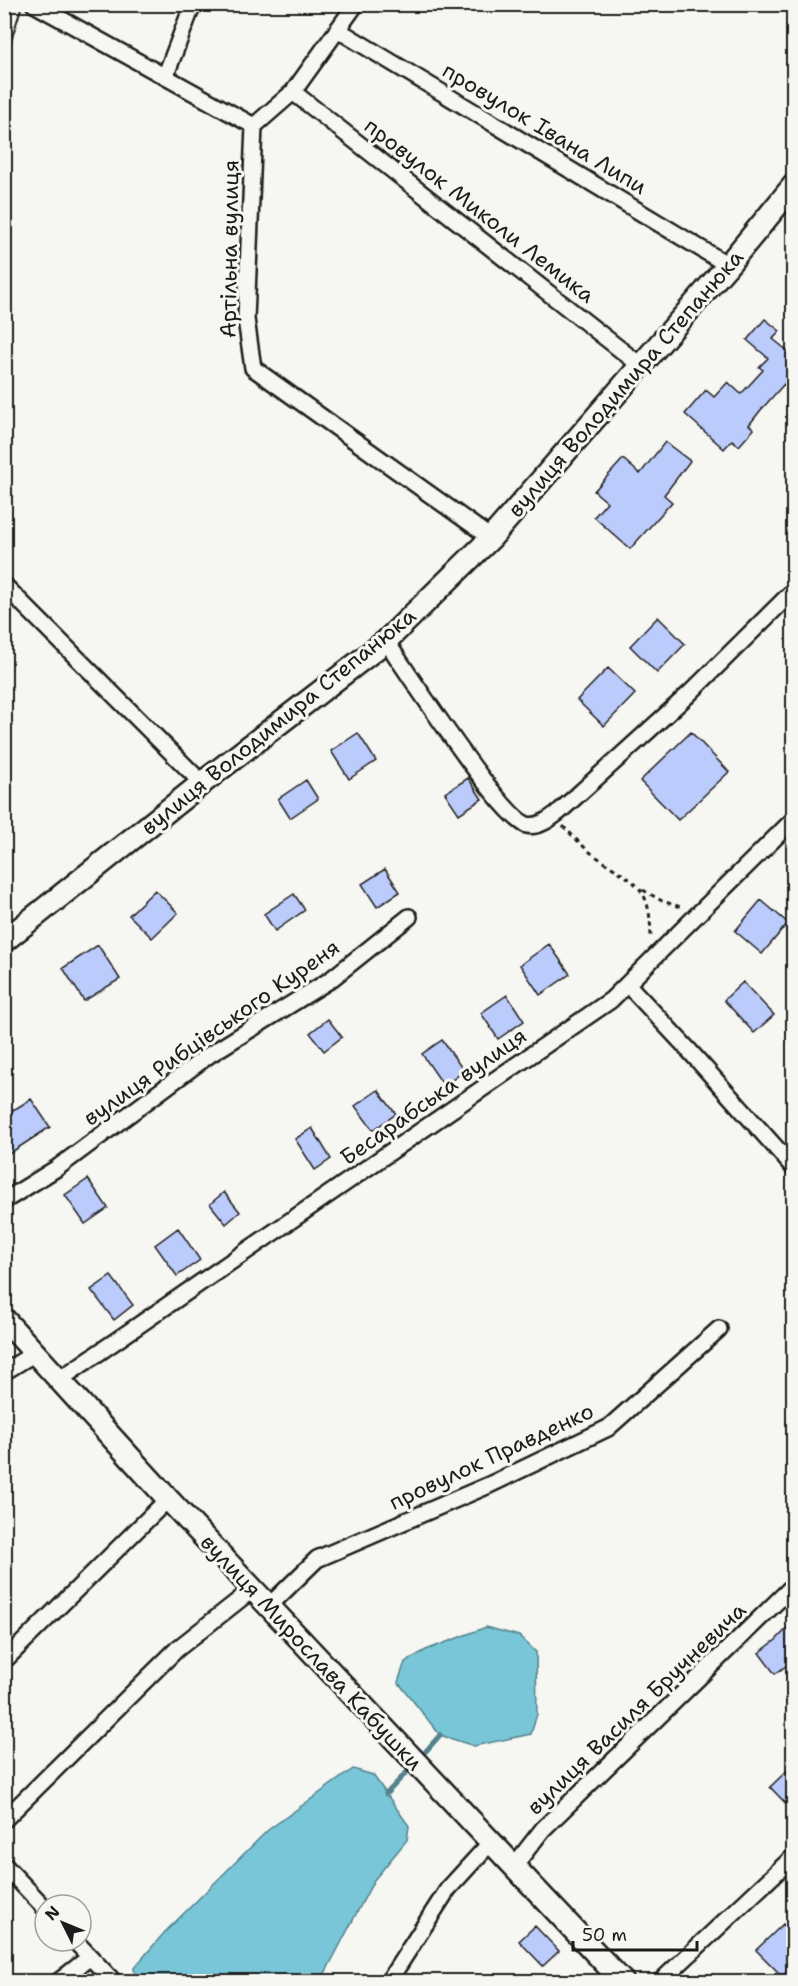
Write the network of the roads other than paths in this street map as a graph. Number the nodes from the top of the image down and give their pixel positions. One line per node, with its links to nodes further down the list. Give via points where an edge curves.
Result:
1 (17, 4): 6 (lane)
2 (33, 4): 7 (street)
3 (193, 4): 7 (street)
4 (356, 4): 5 (street)
5 (338, 30): 8 (street); 11 (street, провулок Івана Липи)
6 (4, 47)
7 (165, 76): 9 (street)
8 (292, 92): 9 (street); 12 (street, провулок Миколи Лемика)
9 (254, 126): 13 (street, Артільна вулиця, via 246,319 253,368)
10 (794, 185): 11 (street, вулиця Володимира Степанюка)
11 (728, 265): 12 (street, вулиця Володимира Степанюка)
12 (640, 365): 13 (street, вулиця Володимира Степанюка)
13 (491, 538): 16 (street, вулиця Володимира Степанюка)
14 (4, 585): 17 (street)
15 (794, 590): 16 (street, via 689,694 541,824 527,825 516,817 477,772)
16 (386, 641): 17 (street, вулиця Володимира Степанюка)
17 (202, 783): 20 (street, вулиця Володимира Степанюка)
18 (793, 819): 21 (street, Бесарабська вулиця)
19 (409, 917): 23 (street, вулиця Рибцівського Куреня, via 330,980 209,1056 57,1168)
20 (4, 941)
21 (628, 986): 22 (street); 28 (street, Бесарабська вулиця)
22 (794, 1168)
23 (4, 1201)
24 (4, 1319): 26 (street, вулиця Мирослава Кабушки)
25 (719, 1329): 32 (street, провулок Правденко, via 608,1428 489,1485 317,1559)
26 (35, 1353): 27 (street); 28 (street, вулиця Мирослава Кабушки)
27 (4, 1372)
28 (59, 1380): 29 (street, вулиця Мирослава Кабушки)
29 (168, 1499): 31 (street, вулиця Мирослава Кабушки); 33 (street)
30 (794, 1585): 38 (street, вулиця Василя Бручневича, via 543,1829)
31 (253, 1589): 32 (street, вулиця Мирослава Кабушки); 34 (street, via 177,1649)
32 (270, 1605): 35 (street, вулиця Мирослава Кабушки)
33 (4, 1661)
34 (4, 1820)
35 (491, 1842): 38 (street, вулиця Мирослава Кабушки); 44 (street, via 448,1889)
36 (794, 1856): 46 (street)
37 (4, 1865): 39 (street)
38 (514, 1866): 45 (street, вулиця Мирослава Кабушки)
39 (33, 1895)
40 (86, 1953): 41 (street)
41 (90, 1957): 42 (street); 43 (street)
42 (58, 1982)
43 (114, 1982)
44 (388, 1982)
45 (623, 1982)
46 (660, 1982)

